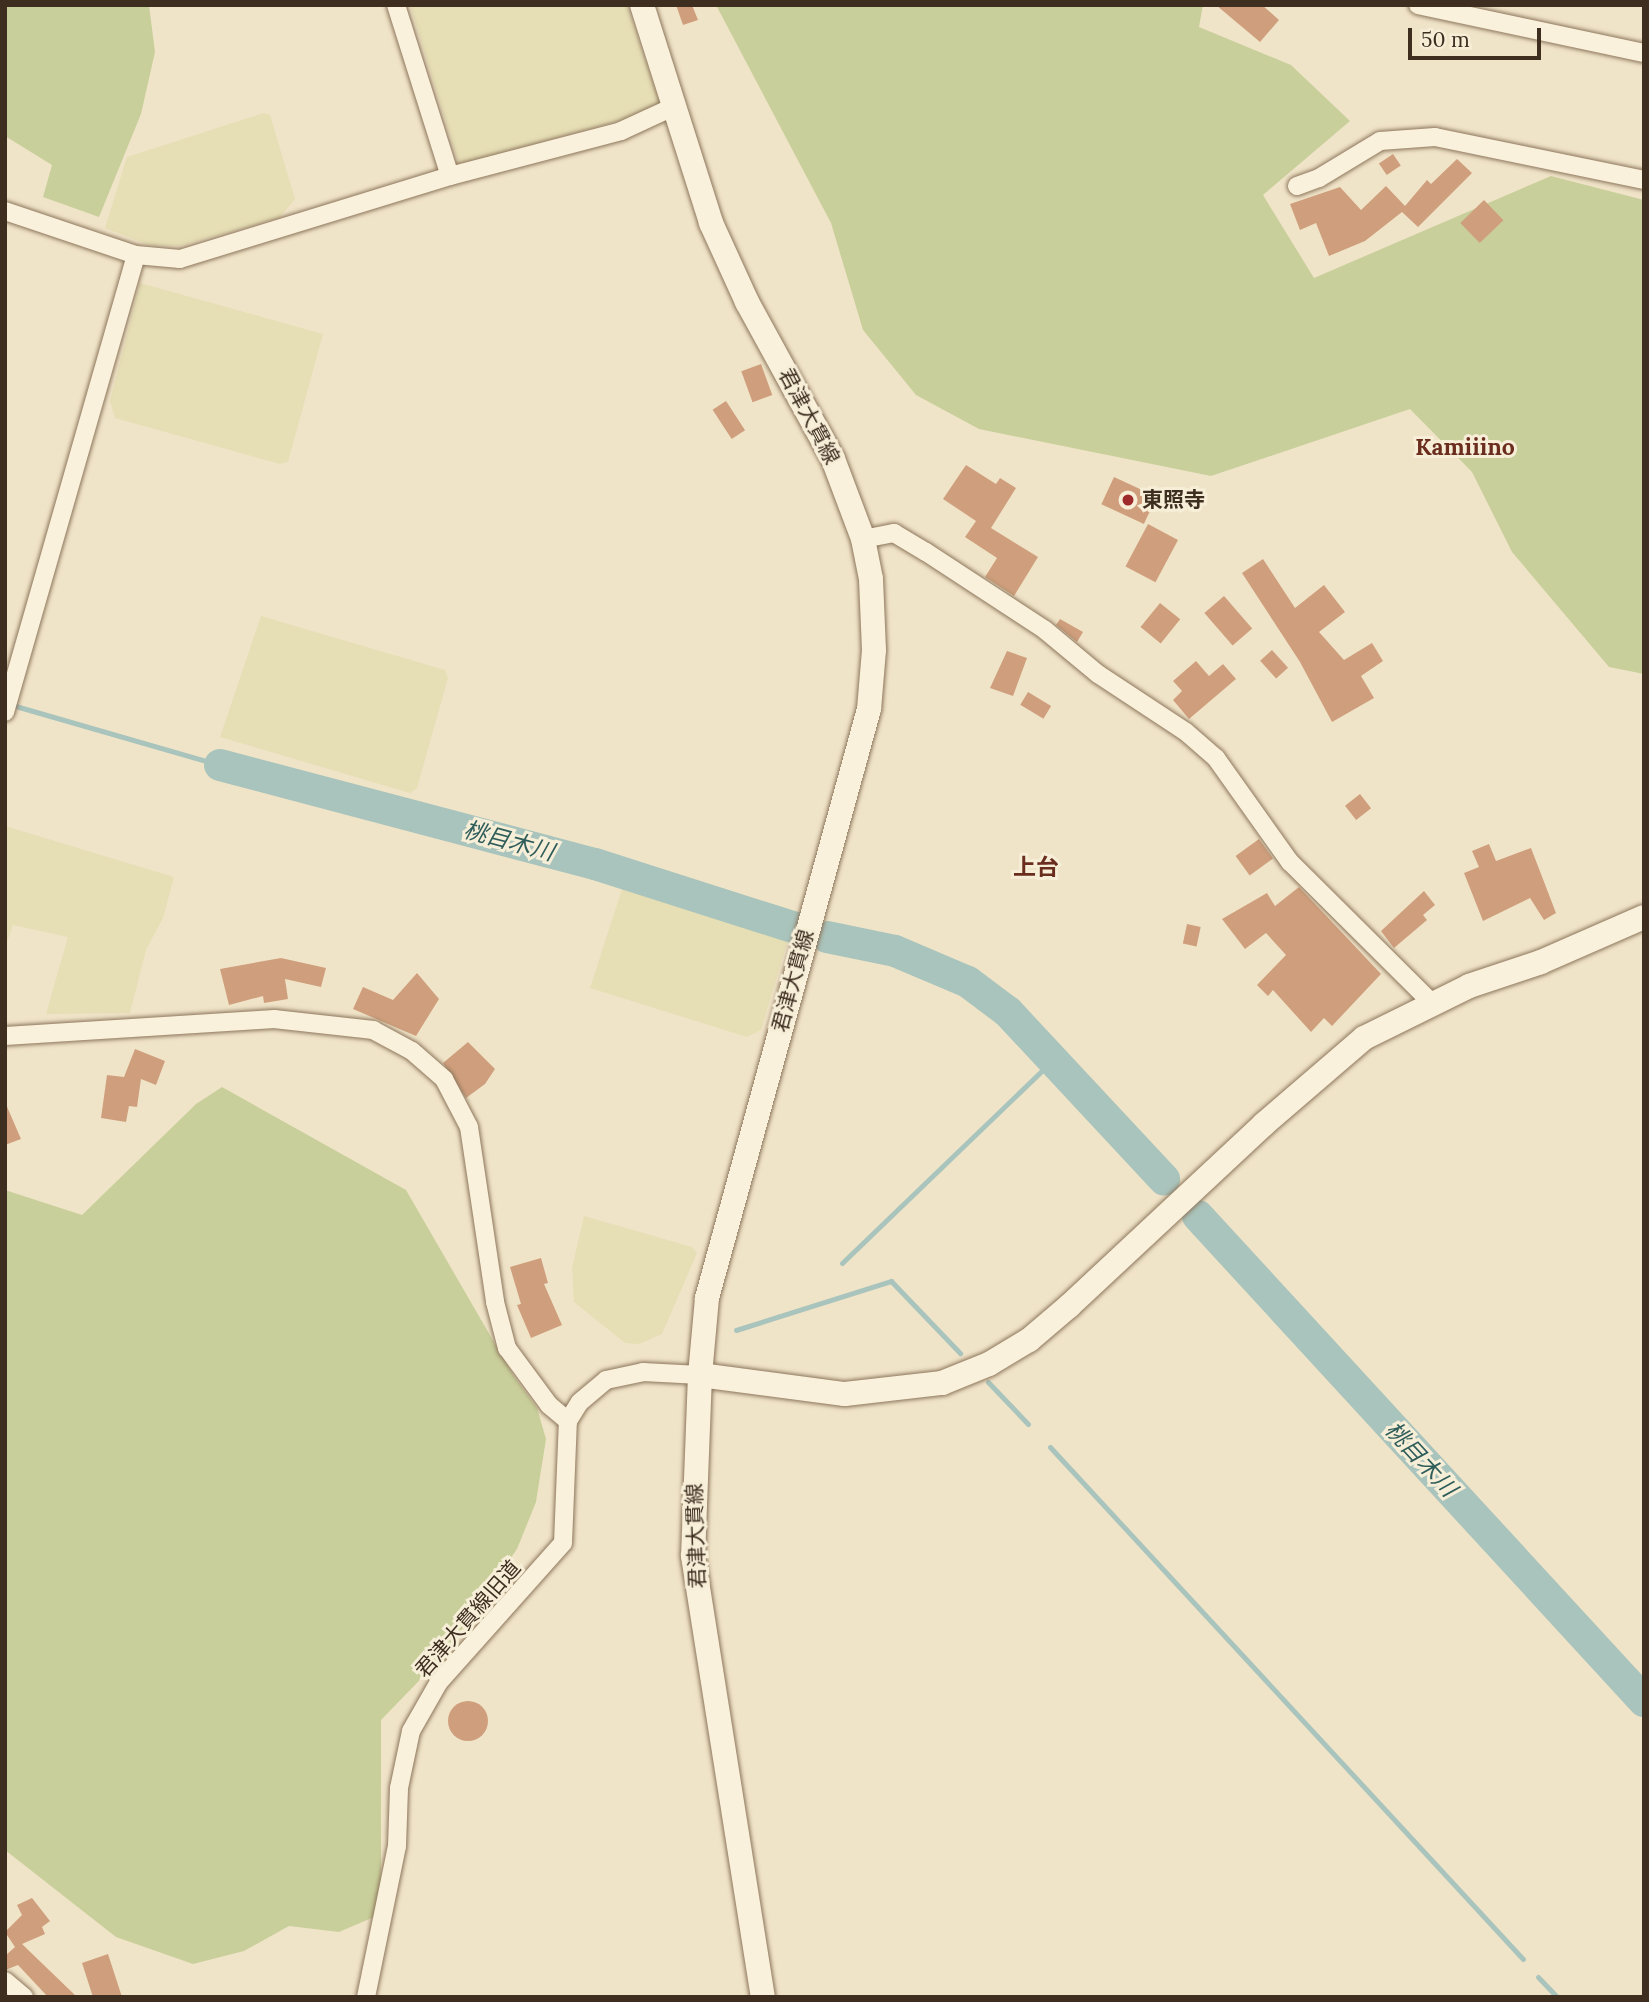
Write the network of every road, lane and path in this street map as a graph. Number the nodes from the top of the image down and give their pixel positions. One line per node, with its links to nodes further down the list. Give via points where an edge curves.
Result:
1 (396, 5): 6 (street)
2 (642, 5): 5 (main road, 君津大貫線)
3 (1418, 5): 4 (street)
4 (1644, 53)
5 (673, 107): 6 (street, via 621,131); 11 (main road, 君津大貫線, via 711,223 747,302 829,449)
6 (450, 176): 10 (street, via 180,259)
7 (1644, 180): 8 (street, via 1435,136 1380,141)
8 (1297, 186)
9 (5, 211): 10 (street)
10 (136, 255): 12 (street)
11 (863, 539): 14 (street, via 894,533 926,552 1045,630 1098,674 1186,732 1216,758 1290,862); 16 (main road, 君津大貫線, via 874,650 869,709 707,1298)
12 (5, 712)
13 (1644, 917): 14 (main road, via 1541,962)
14 (1431, 1002): 16 (main road, via 1346,1053 1069,1306 1029,1340 989,1364 942,1383 845,1394)
15 (5, 1036): 17 (street, via 274,1019 373,1030 412,1051 444,1079 469,1127 495,1303 507,1348 549,1405)
16 (700, 1375): 17 (street, via 643,1372 606,1380 580,1402); 21 (main road, 君津大貫線, via 693,1556)
17 (568, 1421): 20 (street, 君津大貫線旧道, via 562,1544 439,1682 411,1731 399,1788 397,1846)
18 (5, 1981): 19 (street)
19 (24, 1997)
20 (366, 1997)
21 (763, 1997)

